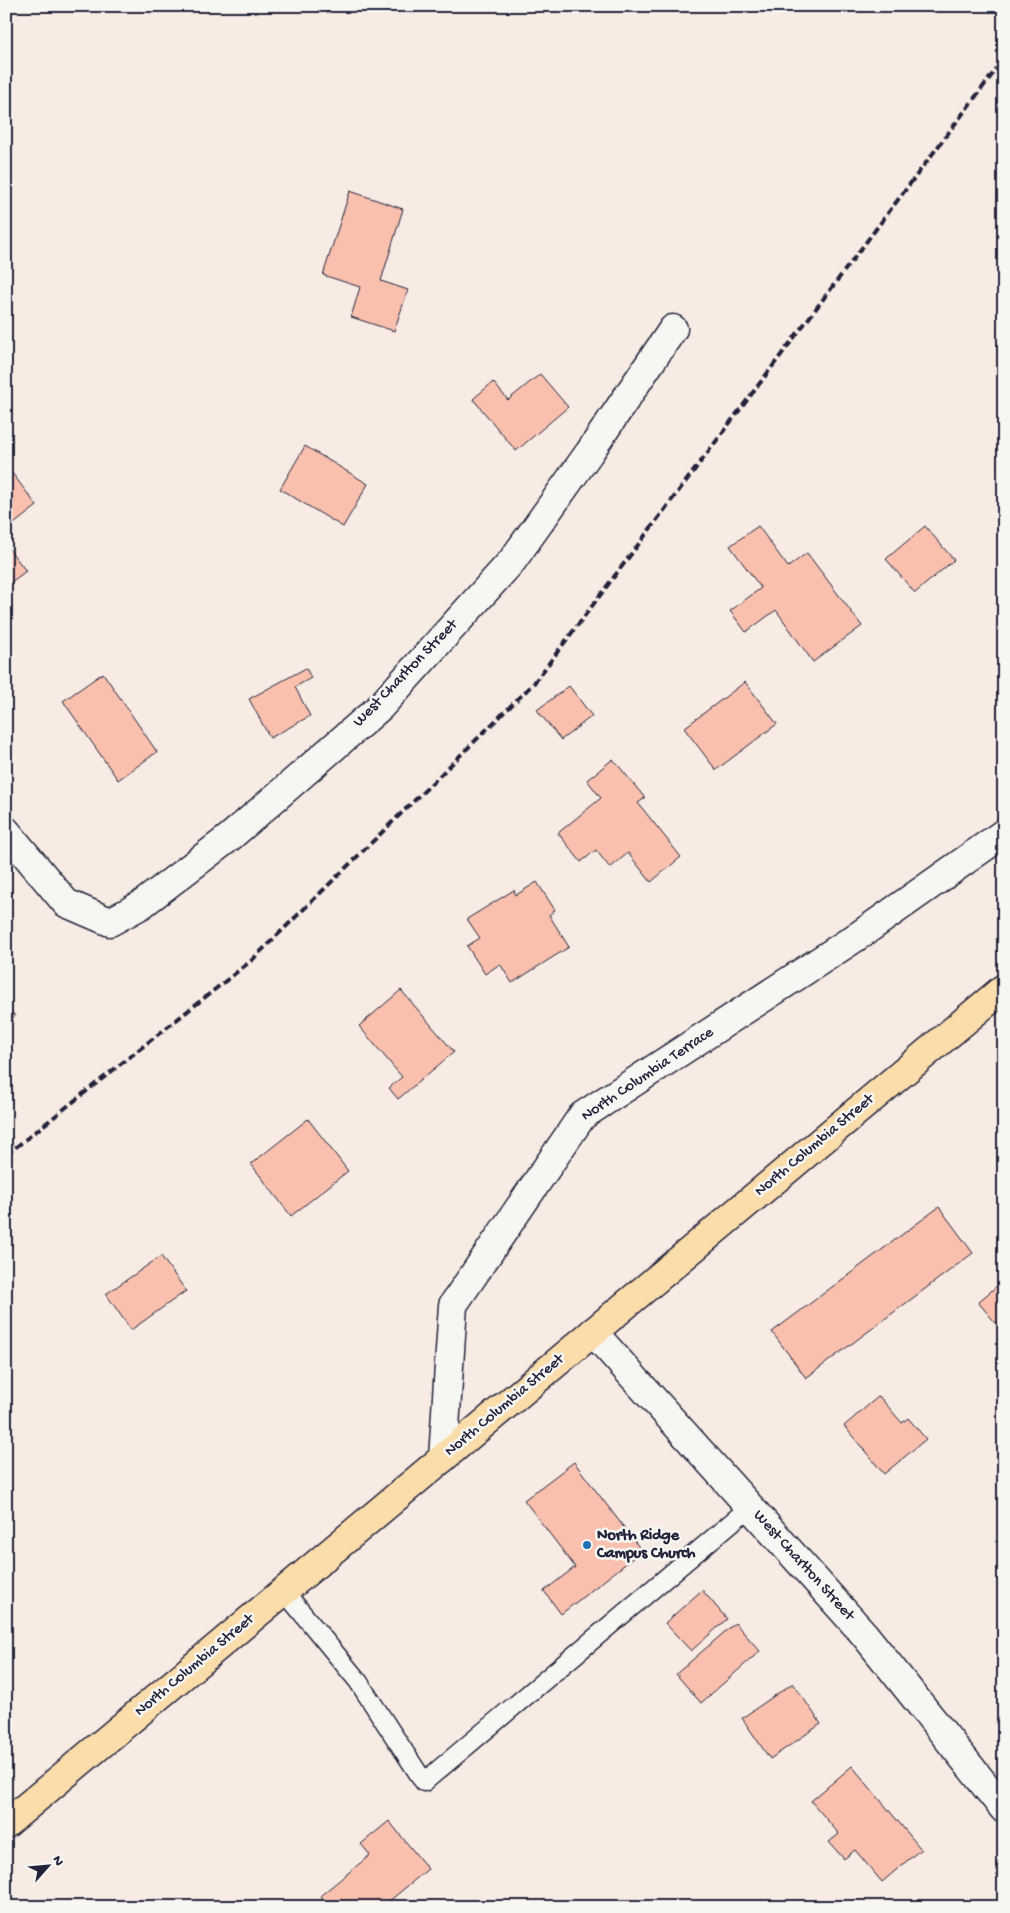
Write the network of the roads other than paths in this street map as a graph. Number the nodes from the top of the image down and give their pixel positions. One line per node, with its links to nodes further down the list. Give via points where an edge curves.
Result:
1 (673, 329): 2 (street, West Charlton Street, via 590,453 512,561 380,706 230,837 141,904 110,922 66,903)
2 (6, 831)
3 (1004, 833): 6 (street, North Columbia Terrace, via 861,934 582,1116 453,1305)
4 (1004, 988): 5 (main road, North Columbia Street)
5 (593, 1332): 6 (main road, North Columbia Street); 7 (street, West Charlton Street)
6 (442, 1458): 8 (main road, North Columbia Street)
7 (750, 1507): 8 (lane, via 424,1782 358,1681); 9 (street, West Charlton Street, via 864,1634)
8 (284, 1591): 10 (main road, North Columbia Street)
9 (1004, 1809)
10 (6, 1824)

